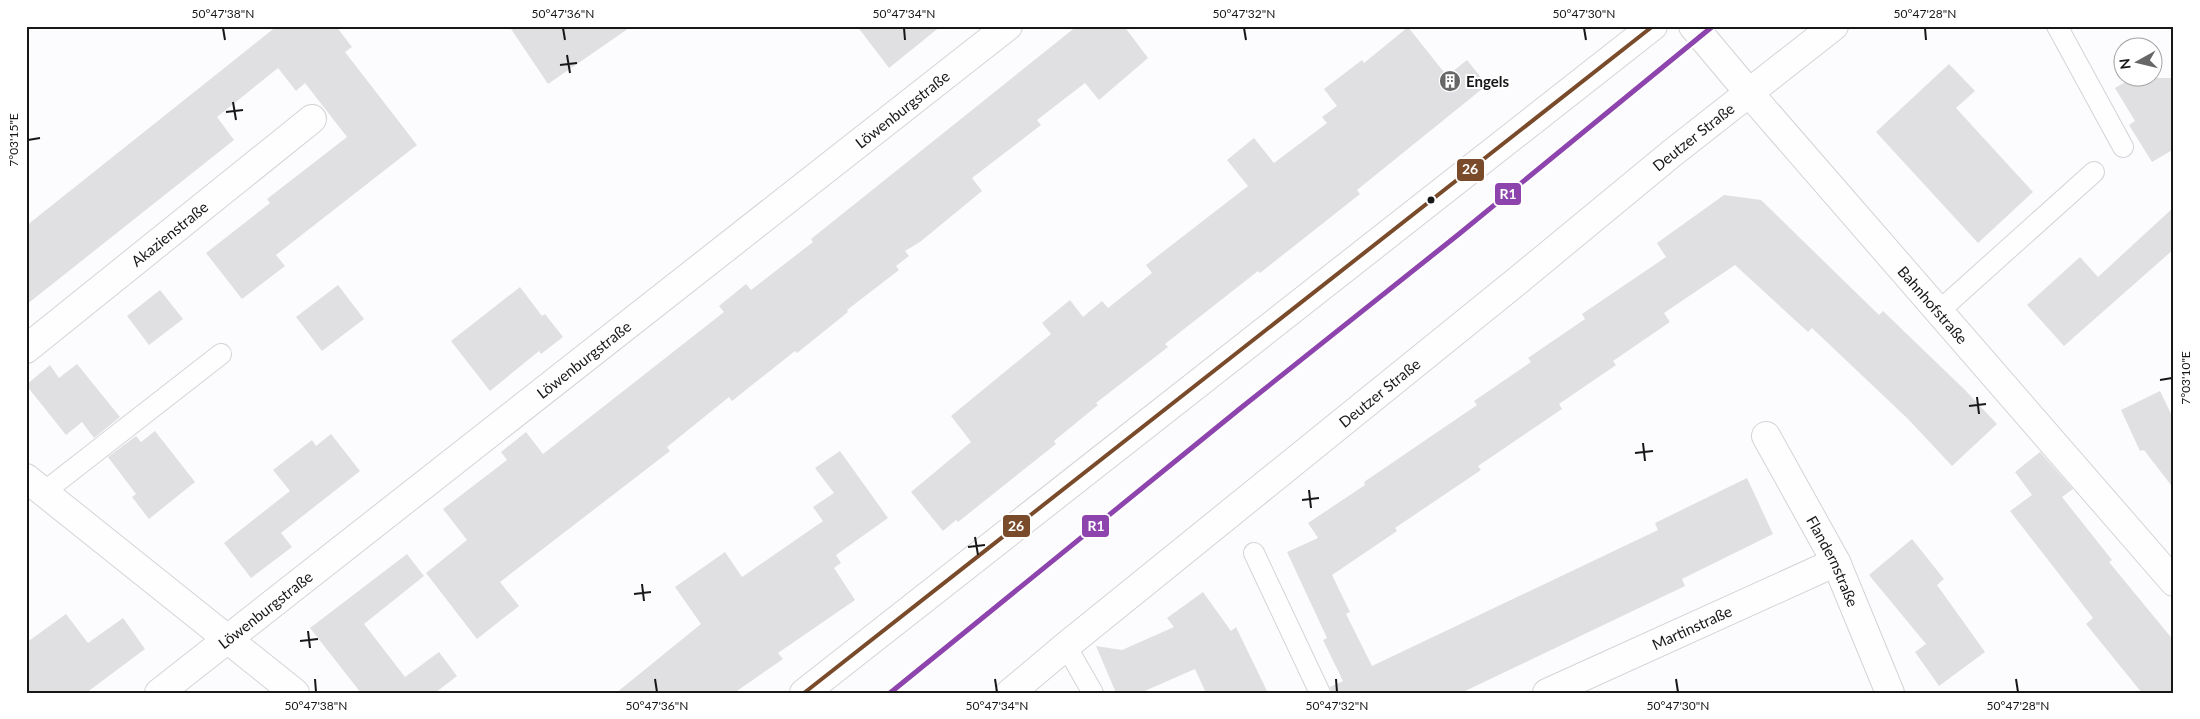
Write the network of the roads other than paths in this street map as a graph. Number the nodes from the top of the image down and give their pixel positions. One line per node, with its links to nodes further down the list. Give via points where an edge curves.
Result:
1 (1008, 26): 18 (street, Löwenburgstraße)
2 (1653, 26): 22 (street)
3 (1693, 26): 6 (street, Bahnhofstraße)
4 (1834, 26): 6 (street, Deutzer Straße)
5 (2057, 26): 8 (lane)
6 (1750, 94): 10 (street, Bahnhofstraße); 19 (street, Deutzer Straße, via 1671,154 1509,289)
7 (312, 119): 11 (street, Akazienstraße)
8 (2123, 147)
9 (2094, 172): 10 (lane)
10 (1939, 311): 17 (street, Bahnhofstraße)
11 (26, 349)
12 (221, 354): 14 (lane)
13 (1766, 436): 16 (street, Flandernstraße)
14 (35, 485): 18 (street)
15 (1254, 553): 25 (lane)
16 (1836, 562): 26 (street, Martinstraße); 27 (street, Flandernstraße)
17 (2174, 582)
18 (228, 638): 20 (street, Löwenburgstraße); 21 (street)
19 (1066, 646): 23 (street, Deutzer Straße); 24 (lane)
20 (159, 693)
21 (294, 693)
22 (804, 693)
23 (1010, 693)
24 (1093, 693)
25 (1320, 693)
26 (1547, 693)
27 (1890, 693)

